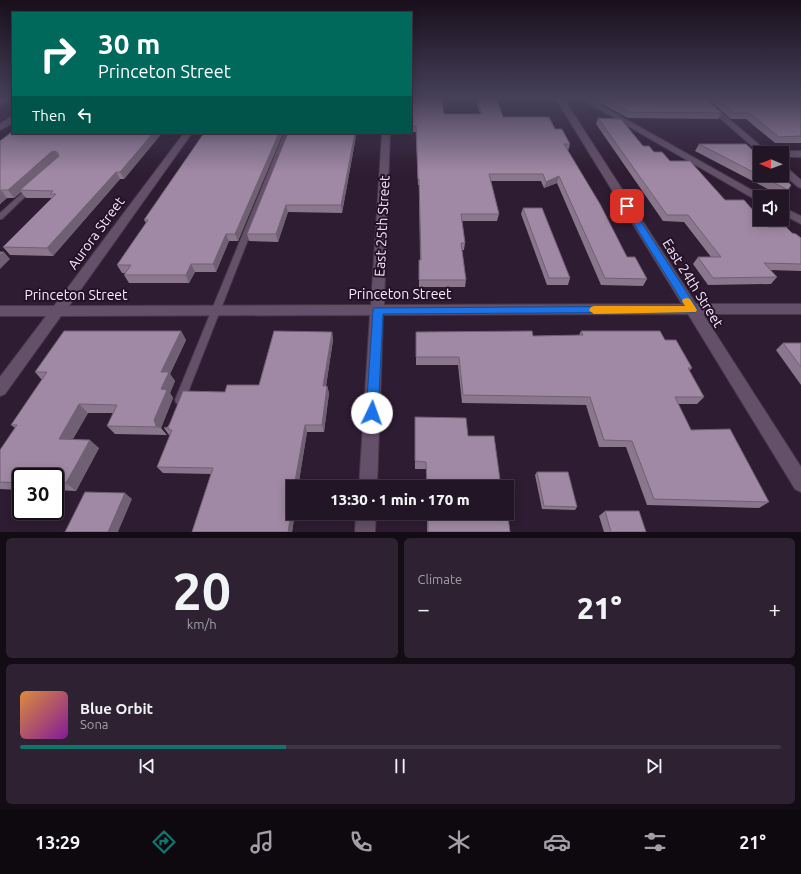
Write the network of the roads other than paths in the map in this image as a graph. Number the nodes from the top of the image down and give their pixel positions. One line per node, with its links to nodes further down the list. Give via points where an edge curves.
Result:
1 (576, 124): 19 (street, East 24th Street)
2 (629, 124): 13 (street)
3 (731, 124): 7 (street)
4 (187, 134): 21 (street, Aurora Street)
5 (287, 134): 22 (lane)
6 (386, 134): 18 (street, East 25th Street)
7 (757, 146)
8 (789, 154): 9 (street)
9 (801, 154)
10 (789, 174): 12 (street)
11 (37, 182): 15 (lane)
12 (801, 185)
13 (753, 194)
14 (789, 214): 16 (street)
15 (0, 217)
16 (801, 221)
17 (801, 309): 19 (street, Princeton Street)
18 (378, 310): 19 (street, Princeton Street); 22 (street, Princeton Street); 25 (street, East 25th Street)
19 (692, 310): 26 (street, East 24th Street)
20 (0, 311): 21 (street, Princeton Street)
21 (58, 311): 22 (street, Princeton Street); 23 (street, Aurora Street)
22 (216, 311): 24 (lane)
23 (0, 389)
24 (177, 407)
25 (368, 480)
26 (801, 483)
27 (366, 520): 28 (street)
28 (365, 532)

